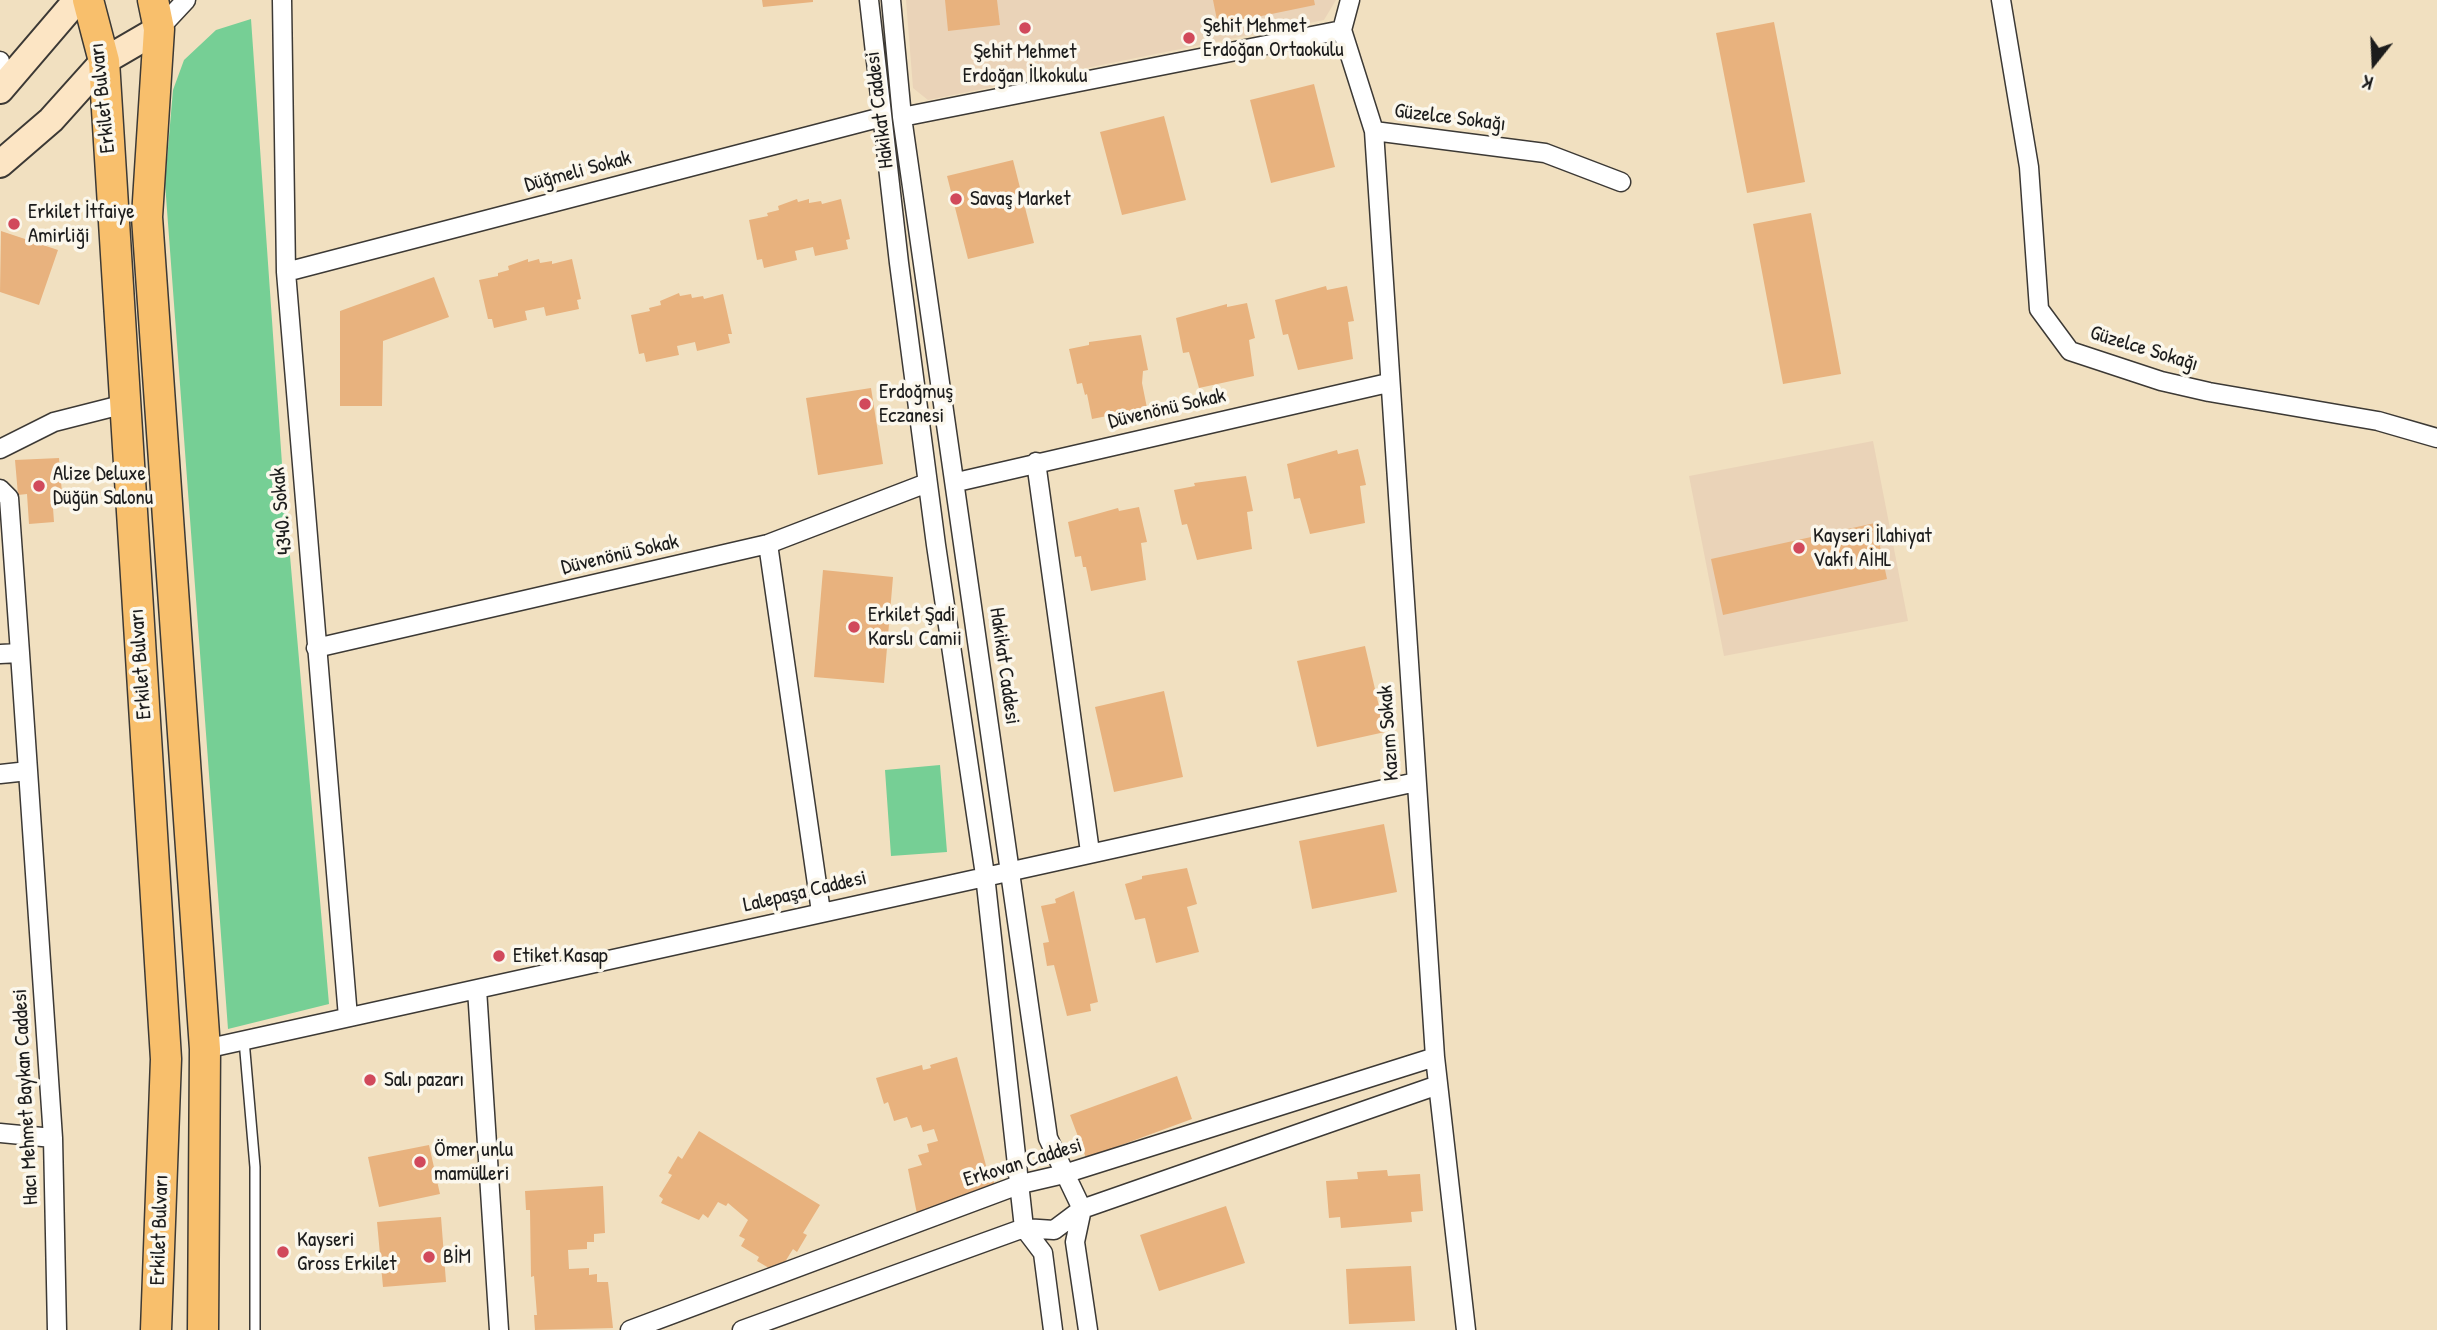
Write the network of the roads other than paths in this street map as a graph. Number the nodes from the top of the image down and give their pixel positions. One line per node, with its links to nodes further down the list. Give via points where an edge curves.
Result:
1 (77, 0): 14 (street)
2 (88, 0): 13 (main road, Erkilet Bulvarı)
3 (153, 0): 10 (main road, Erkilet Bulvarı)
4 (186, 0): 10 (street)
5 (282, 0): 20 (street, 4340. Sokak)
6 (869, 0): 15 (street, Hakikat Caddesi)
7 (891, 0): 16 (street, Hakikat Caddesi)
8 (1350, 0): 11 (street)
9 (2001, 0): 23 (street, Güzelce Sokağı, via 2029,167 2039,309 2070,351 2161,381 2378,421)
10 (159, 29): 13 (street); 43 (main road, Erkilet Bulvarı, via 147,217)
11 (1342, 30): 16 (street); 17 (street, Güzelce Sokağı)
12 (0, 61): 14 (street)
13 (104, 61): 18 (street, via 51,120); 22 (main road, Erkilet Bulvarı)
14 (1, 89)
15 (882, 117): 20 (street, Düğmeli Sokak); 27 (street, Hakikat Caddesi)
16 (902, 117): 26 (street, Hakikat Caddesi)
17 (1374, 131): 19 (street, Güzelce Sokağı, via 1545,153); 21 (street, Kazım Sokak)
18 (0, 164)
19 (1621, 183)
20 (286, 272): 30 (street, 4340. Sokak)
21 (1388, 383): 25 (street, Düvenönü Sokak); 35 (street, Kazım Sokak)
22 (125, 404): 24 (street, via 54,422); 53 (main road, Erkilet Bulvarı, via 166,1059)
23 (2437, 438)
24 (0, 449)
25 (1036, 462): 26 (street, Düvenönü Sokak); 36 (street)
26 (957, 482): 37 (street, Hakikat Caddesi)
27 (927, 483): 29 (street, Düvenönü Sokak); 38 (street, Hakikat Caddesi)
28 (0, 489): 31 (street, Hacı Mehmet Baykan Caddesi, via 9,498)
29 (768, 544): 30 (street, Düvenönü Sokak); 39 (street)
30 (316, 648): 41 (street, 4340. Sokak)
31 (20, 653): 32 (street); 33 (street, Hacı Mehmet Baykan Caddesi)
32 (0, 654)
33 (28, 771): 34 (street); 47 (street, Hacı Mehmet Baykan Caddesi)
34 (0, 774)
35 (1416, 782): 36 (street, Lalepaşa Caddesi); 44 (street, Kazım Sokak)
36 (1090, 852): 37 (street, Lalepaşa Caddesi)
37 (1009, 870): 38 (street, Lalepaşa Caddesi); 48 (street, Hakikat Caddesi, via 1048,1138)
38 (985, 875): 39 (street, Lalepaşa Caddesi); 49 (street, Hakikat Caddesi)
39 (821, 912): 40 (street, Lalepaşa Caddesi)
40 (477, 989): 41 (street, Lalepaşa Caddesi); 56 (street)
41 (348, 1017): 42 (street, Lalepaşa Caddesi)
42 (244, 1041): 43 (street, Lalepaşa Caddesi); 55 (lane, via 254,1167)
43 (205, 1049): 54 (main road, Erkilet Bulvarı)
44 (1435, 1057): 45 (street, Kazım Sokak); 48 (street, Erkovan Caddesi)
45 (1438, 1085): 50 (street); 61 (street, Kazım Sokak)
46 (0, 1133): 47 (street)
47 (53, 1138): 52 (street, Hacı Mehmet Baykan Caddesi)
48 (1064, 1174): 49 (street, Erkovan Caddesi); 50 (street, Hakikat Caddesi)
49 (1021, 1184): 51 (street, Hakikat Caddesi); 57 (street, Erkovan Caddesi)
50 (1082, 1209): 51 (street, via 1054,1230); 60 (street, via 1075,1242)
51 (1024, 1228): 58 (street); 59 (street, via 1043,1253)
52 (57, 1330)
53 (156, 1330)
54 (203, 1330)
55 (256, 1330)
56 (499, 1330)
57 (630, 1330)
58 (742, 1330)
59 (1053, 1330)
60 (1088, 1330)
61 (1466, 1330)

